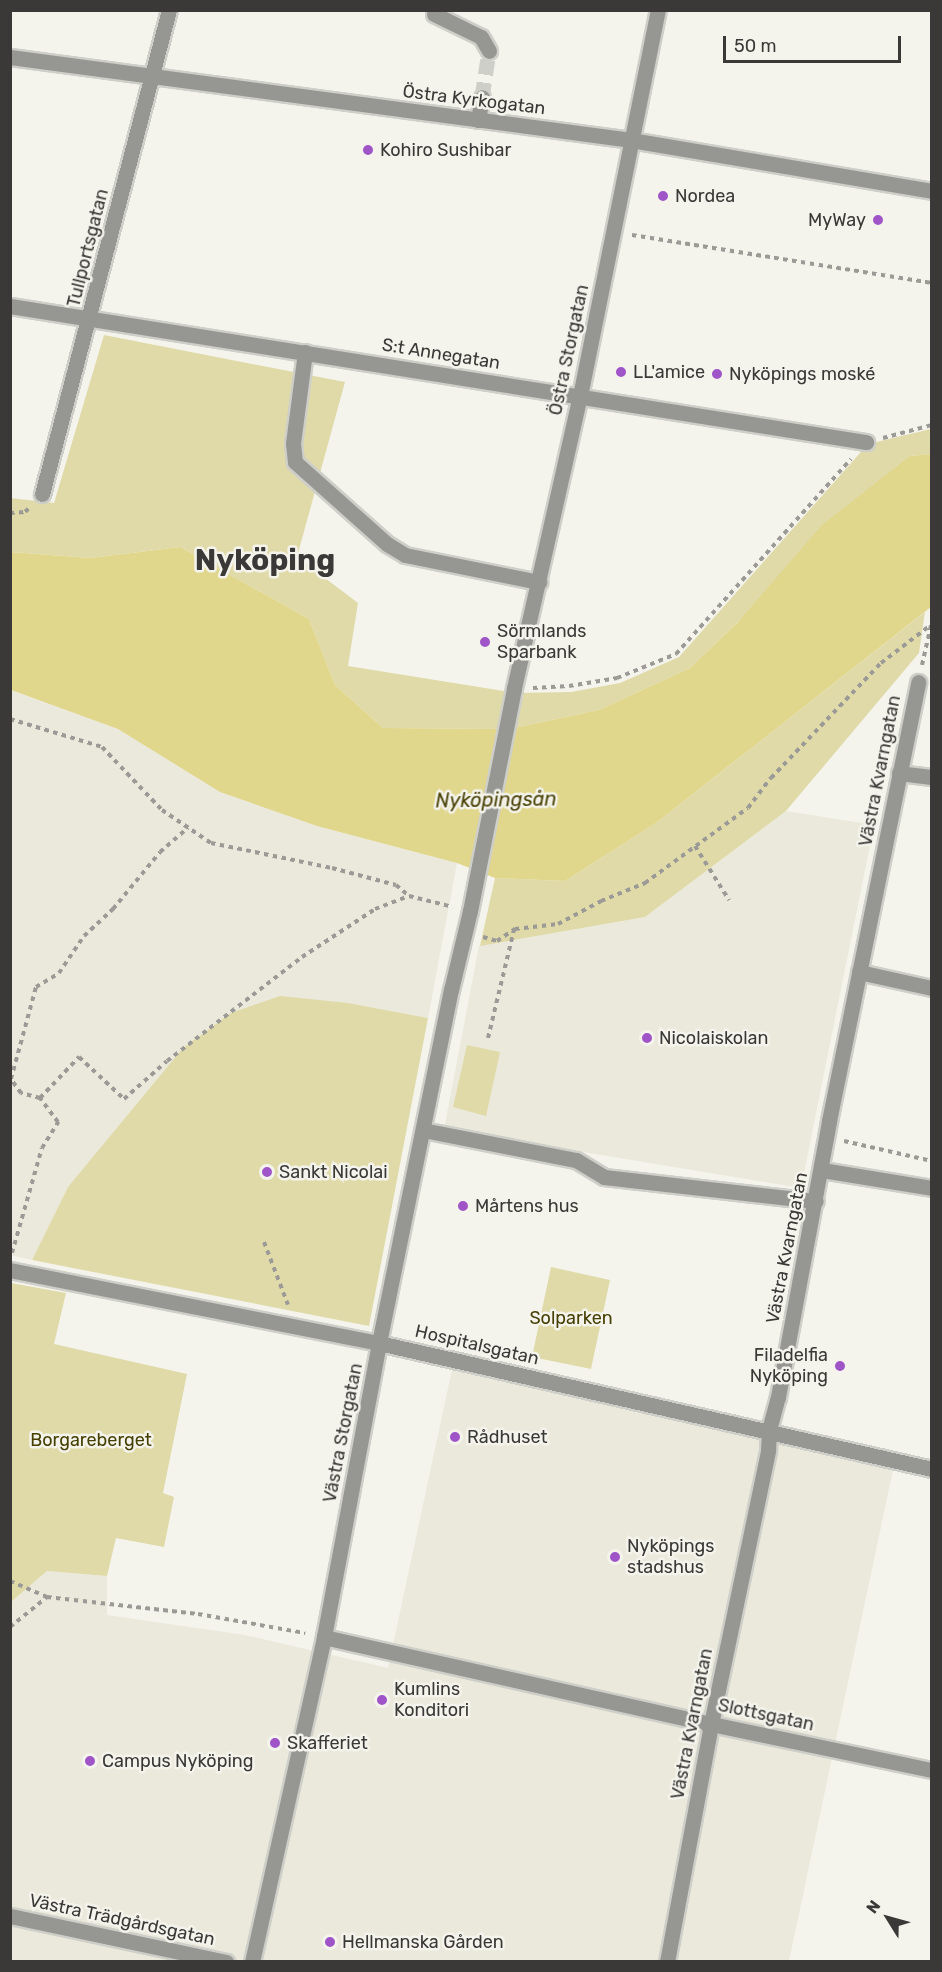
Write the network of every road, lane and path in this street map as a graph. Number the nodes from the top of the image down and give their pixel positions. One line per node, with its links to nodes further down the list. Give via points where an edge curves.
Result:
1 (169, 10): 6 (street, Tullportsgatan)
2 (658, 10): 9 (street, Östra Storgatan)
3 (434, 14): 4 (street, via 482,37)
4 (489, 51)
5 (10, 57): 6 (street, Östra Kyrkogatan)
6 (152, 77): 8 (street, Östra Kyrkogatan); 14 (street, Tullportsgatan)
7 (482, 97): 8 (street)
8 (478, 120): 9 (street, Östra Kyrkogatan)
9 (632, 140): 10 (street, Östra Kyrkogatan); 11 (street, Östra Storgatan)
10 (932, 191)
11 (613, 232): 12 (path); 16 (street, Östra Storgatan)
12 (932, 283)
13 (10, 306): 14 (street, S:t Annegatan)
14 (90, 318): 15 (street, S:t Annegatan); 19 (street, Tullportsgatan)
15 (305, 352): 16 (street, S:t Annegatan); 20 (street, via 293,443 295,462 387,544 405,555)
16 (580, 396): 18 (street, S:t Annegatan); 20 (street, Östra Storgatan)
17 (932, 425): 18 (path)
18 (866, 442): 23 (path, via 676,654 617,678)
19 (42, 494)
20 (538, 582): 23 (street, Östra Storgatan)
21 (931, 624): 22 (path); 28 (path, via 881,663 771,778 748,808)
22 (918, 682): 25 (street, Västra Kvarngatan)
23 (513, 692): 31 (street, Östra Storgatan)
24 (10, 719): 27 (path, via 102,747 162,810)
25 (899, 773): 26 (street); 34 (street, Västra Kvarngatan)
26 (932, 777)
27 (188, 828): 29 (path, via 211,843 396,885); 37 (path, via 160,852 113,909 84,936 58,973 36,987 12,1079 21,1093)
28 (695, 846): 30 (path); 32 (path, via 645,883 558,924)
29 (410, 896): 31 (path); 37 (path, via 375,909 302,957 124,1099 79,1057)
30 (729, 900)
31 (470, 911): 39 (street, Västra Storgatan)
32 (515, 929): 33 (path, via 497,941); 36 (path)
33 (485, 939)
34 (859, 972): 35 (street); 38 (street, Västra Kvarngatan)
35 (932, 988)
36 (488, 1038)
37 (40, 1098): 45 (path, via 58,1122 42,1148)
38 (829, 1121): 40 (path, via 838,1123 841,1140); 41 (street, Västra Kvarngatan)
39 (423, 1130): 43 (street, via 576,1160 604,1177); 48 (street, Västra Storgatan)
40 (932, 1161)
41 (822, 1170): 42 (street); 43 (street, Västra Kvarngatan)
42 (932, 1188)
43 (816, 1201): 49 (street, Västra Kvarngatan)
44 (264, 1242): 47 (path)
45 (10, 1259)
46 (10, 1270): 47 (street, Hospitalsgatan)
47 (296, 1325): 48 (street, Hospitalsgatan)
48 (379, 1343): 49 (street, Hospitalsgatan); 54 (street, Västra Storgatan)
49 (769, 1430): 50 (street, Hospitalsgatan); 55 (street, Västra Kvarngatan)
50 (932, 1469)
51 (10, 1581): 52 (path)
52 (47, 1597): 53 (path); 54 (path, via 198,1614)
53 (10, 1626)
54 (324, 1637): 55 (street, Slottsgatan); 59 (street, Västra Storgatan)
55 (711, 1724): 56 (street, Slottsgatan); 60 (street, Västra Kvarngatan)
56 (932, 1770)
57 (10, 1916): 58 (street, Västra Trädgårdsgatan)
58 (226, 1962)
59 (252, 1962)
60 (667, 1962)

